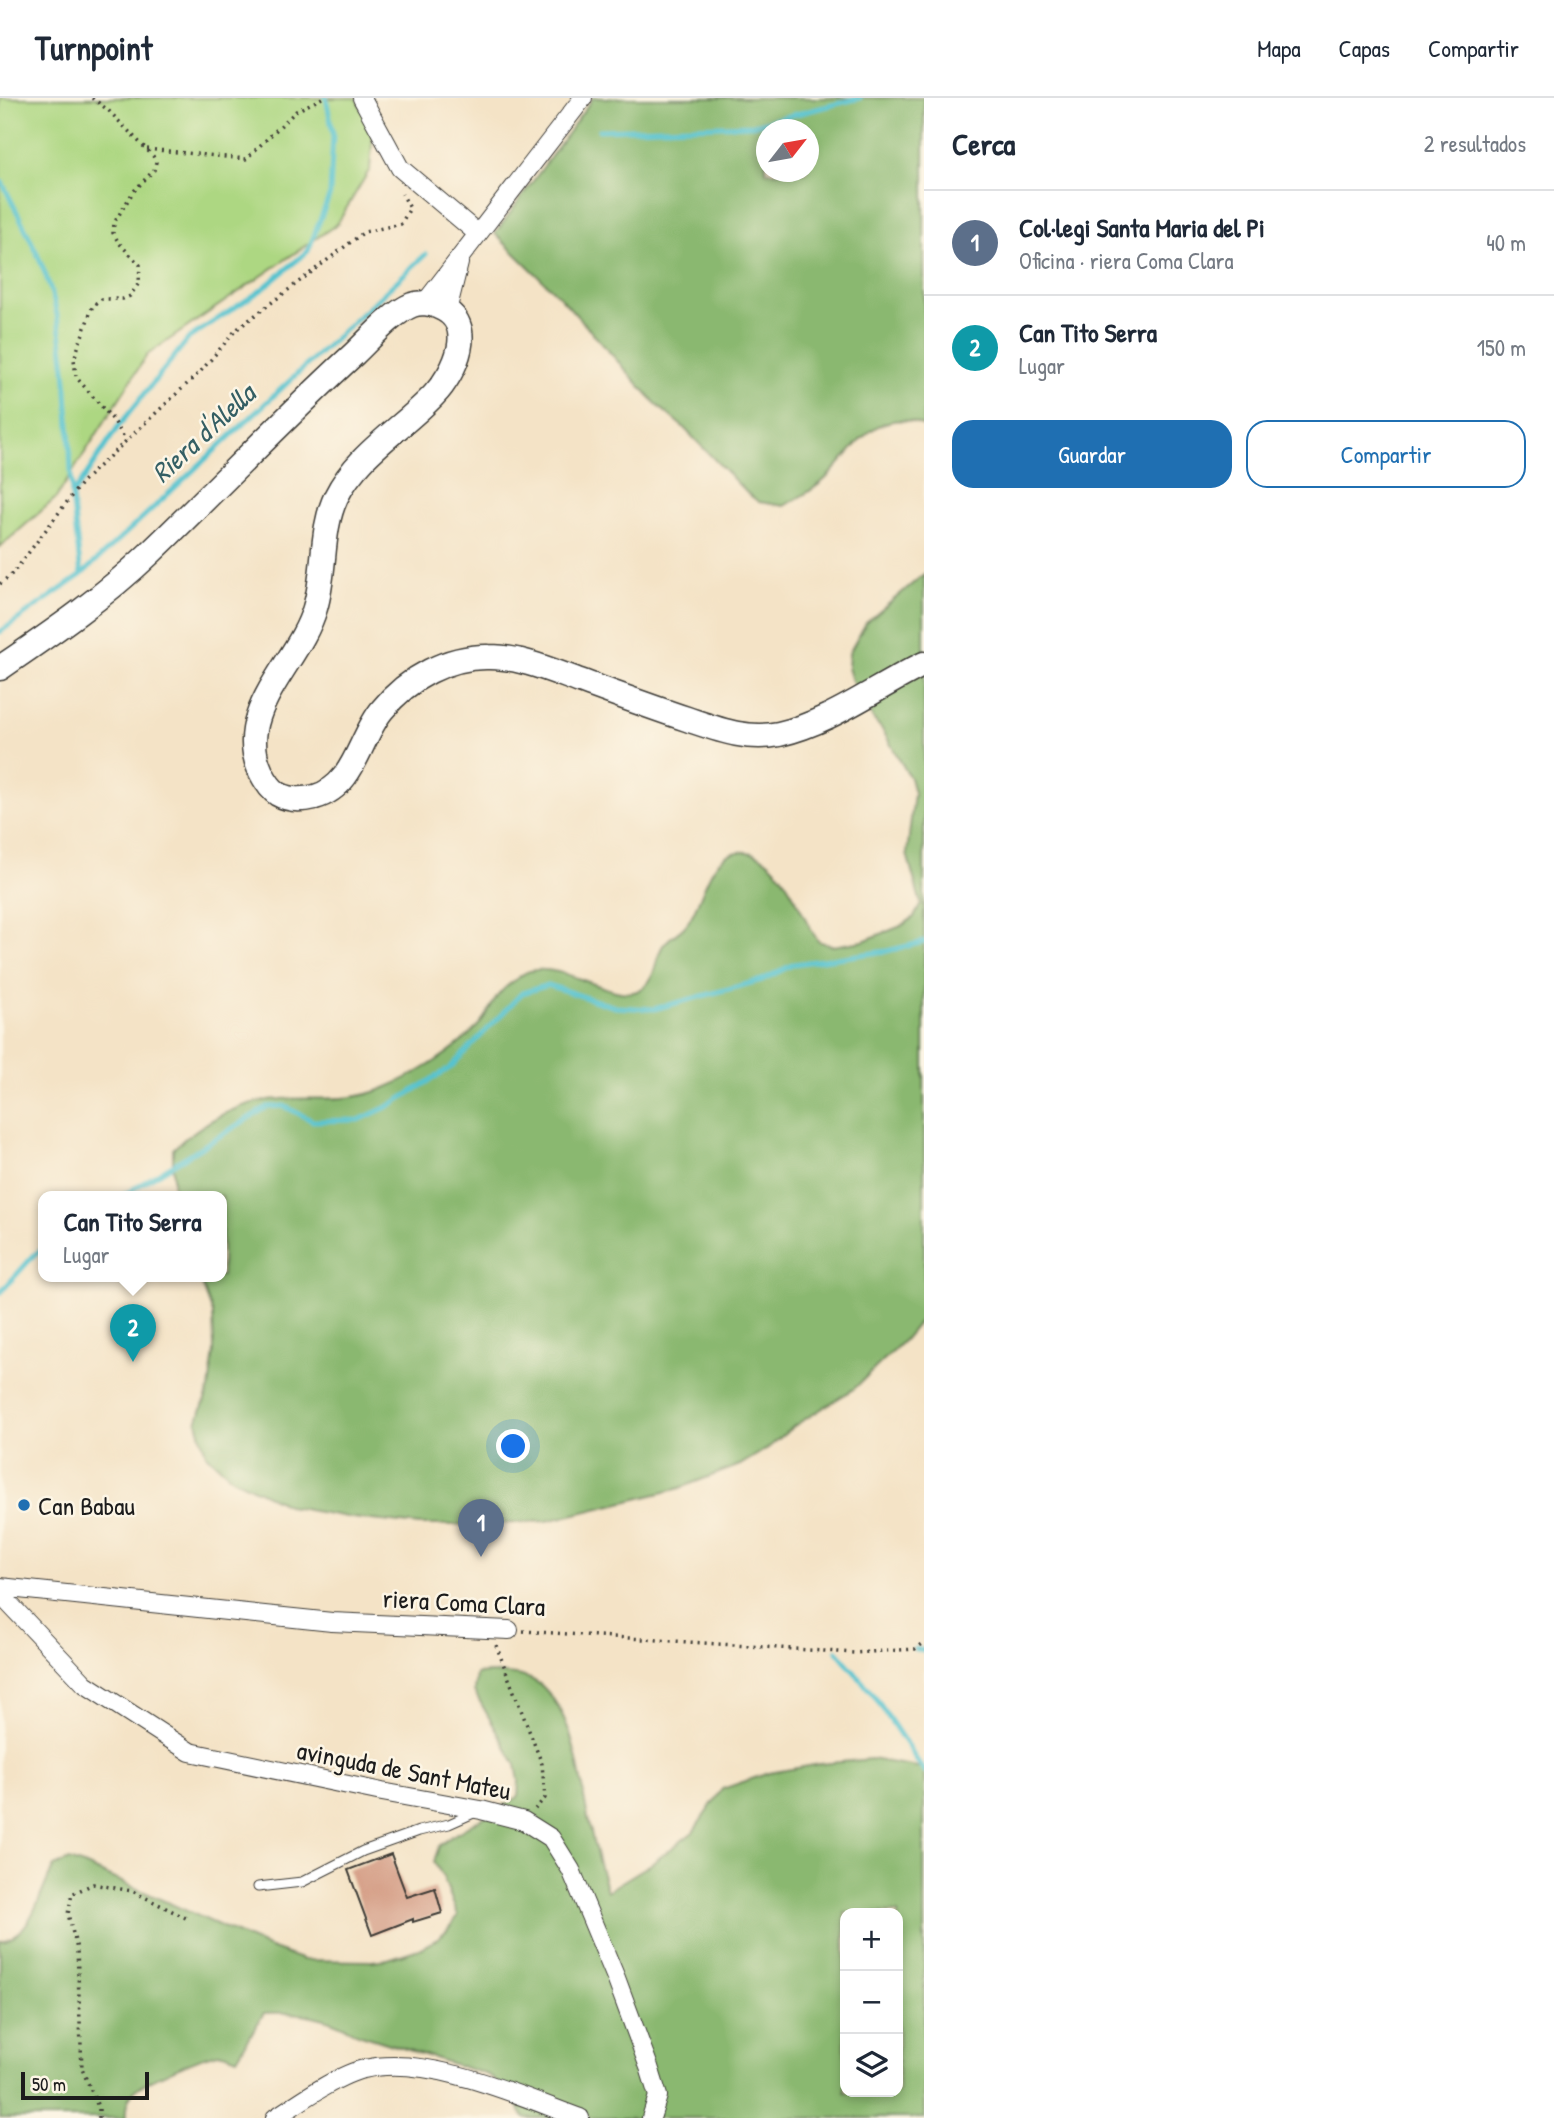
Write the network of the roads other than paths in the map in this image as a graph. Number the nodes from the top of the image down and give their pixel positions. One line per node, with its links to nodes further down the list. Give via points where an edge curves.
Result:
1 (362, 98): 5 (street, via 400,167)
2 (563, 98): 4 (street)
3 (583, 98): 4 (street)
4 (564, 122): 5 (street)
5 (477, 233): 6 (street, via 461,254)
6 (435, 307): 7 (main road, via 455,320 460,333 456,365 435,394 355,469 335,498 314,612 268,694 254,735 257,762 276,793 299,800 327,793 352,766 380,712 408,683 462,661 487,657 521,660 715,729 757,736 813,724); 8 (main road, via 413,305 384,326 126,576)
7 (924, 664)
8 (0, 668)
9 (0, 1587): 11 (street, riera Coma Clara, via 332,1622)
10 (0, 1594): 12 (street, avinguda de Sant Mateu, via 85,1684 190,1752)
11 (509, 1630)
12 (481, 1810): 13 (lane, via 363,1851 302,1882); 16 (street, avinguda de Sant Mateu, via 524,1821 551,1838 572,1870 649,2067 658,2096)
13 (258, 1887)
14 (275, 2118): 15 (street, via 362,2069 400,2065 478,2080)
15 (580, 2118)
16 (651, 2118)

